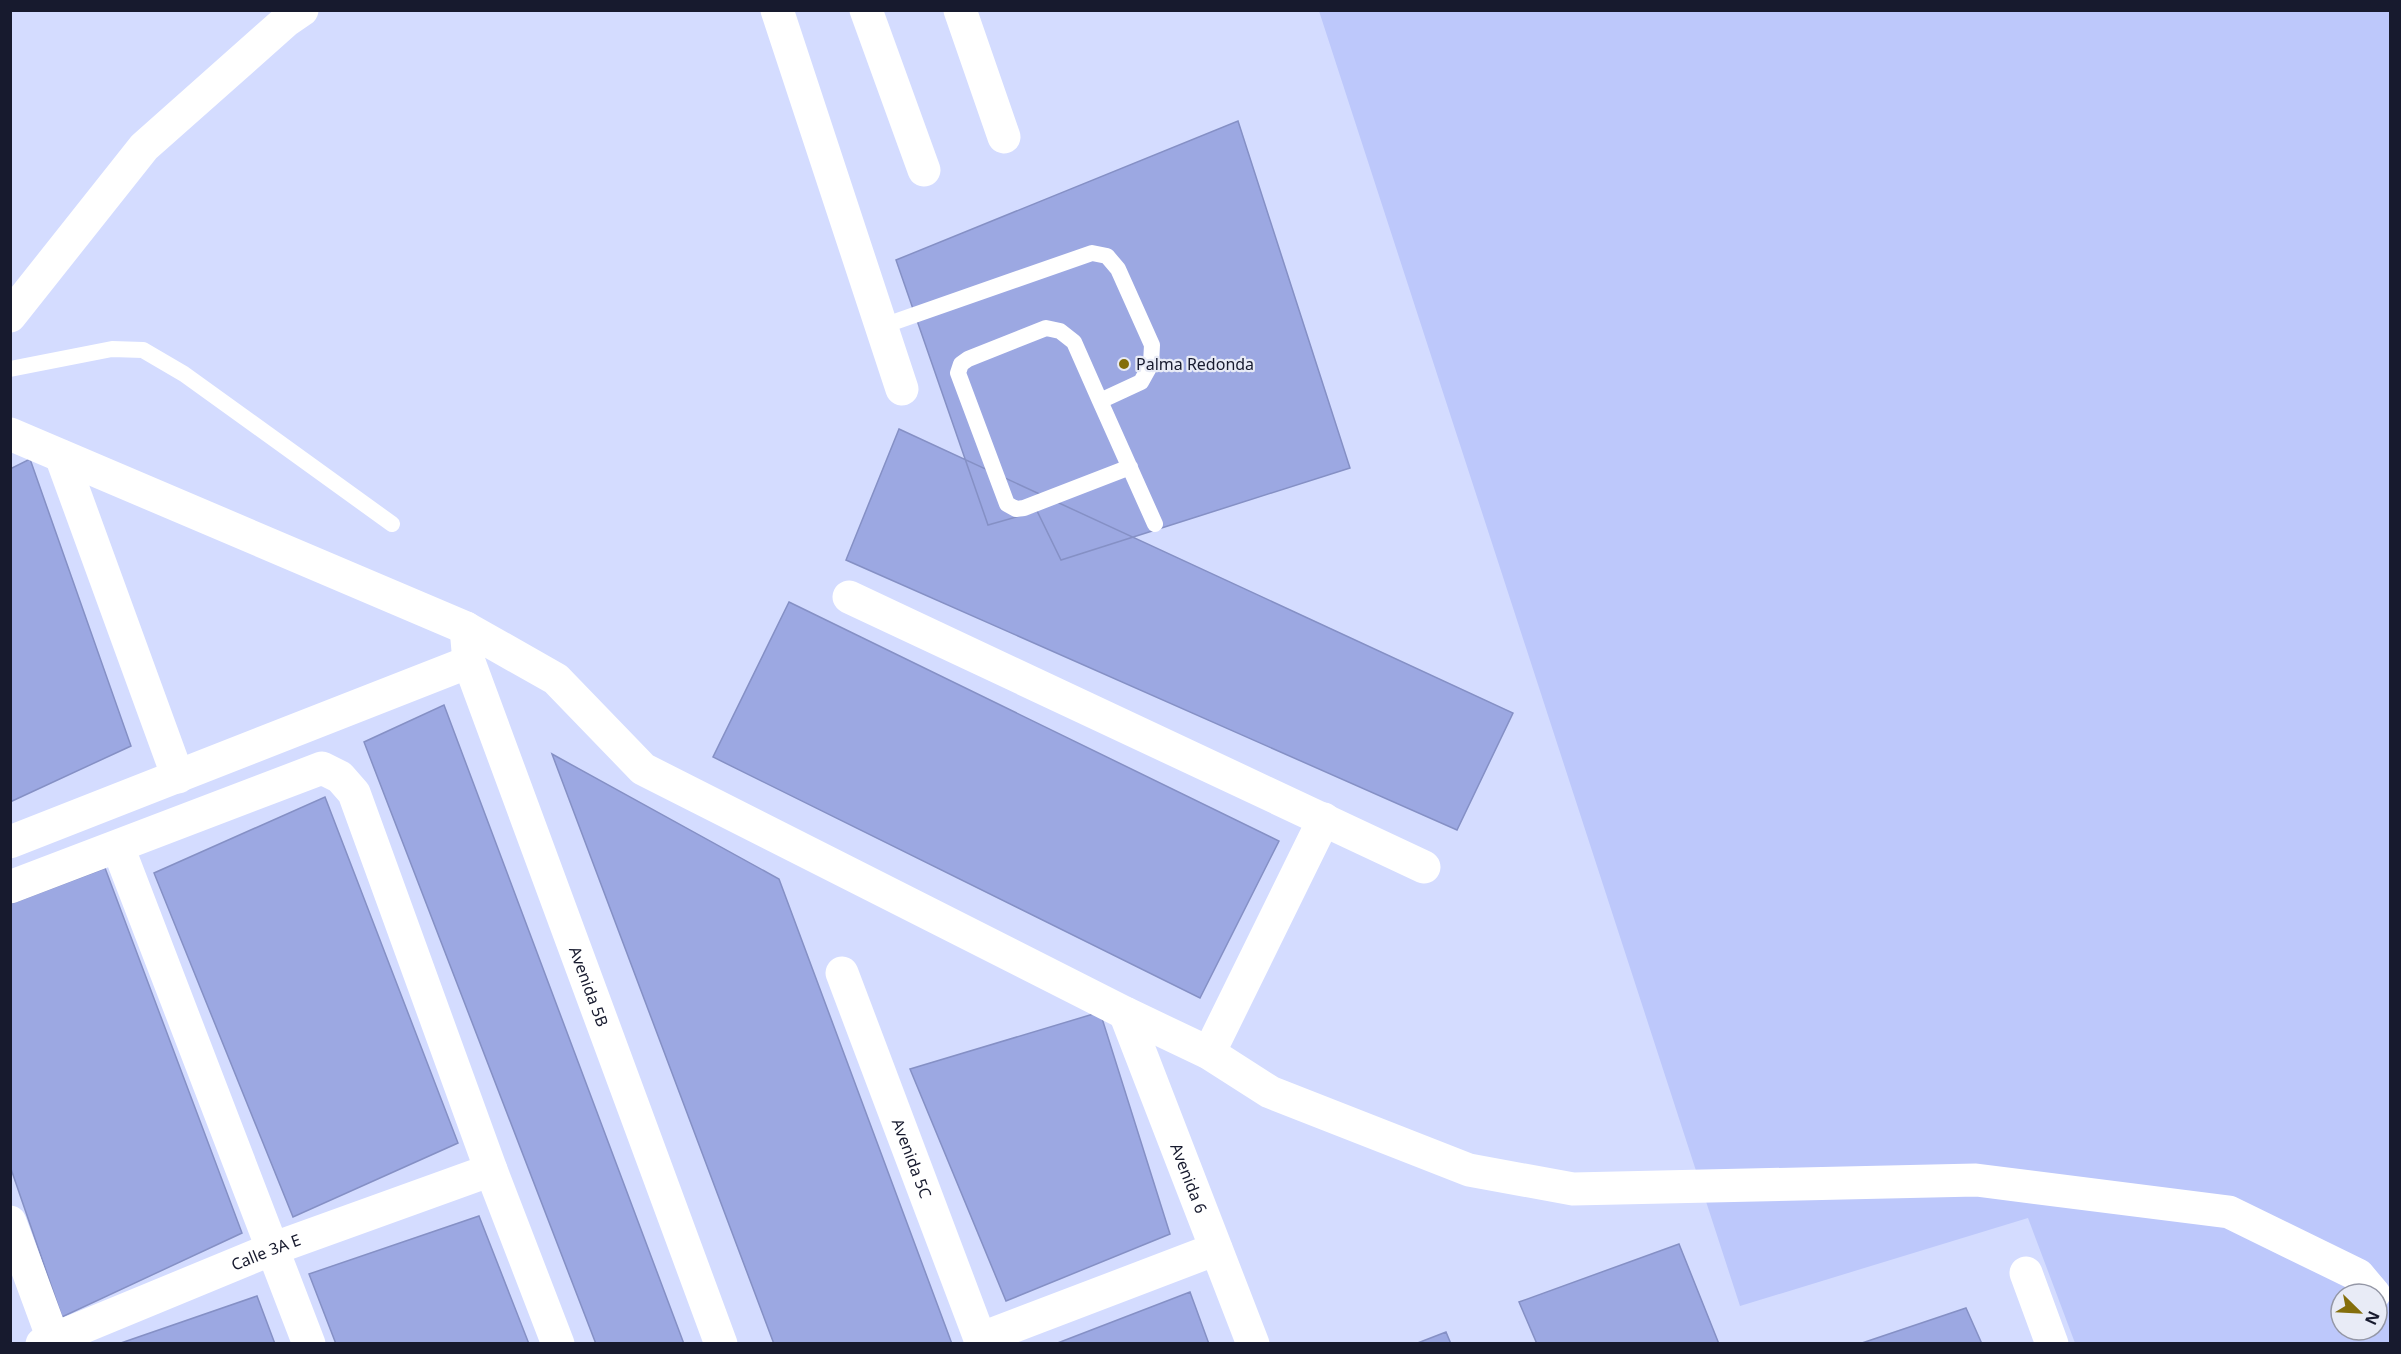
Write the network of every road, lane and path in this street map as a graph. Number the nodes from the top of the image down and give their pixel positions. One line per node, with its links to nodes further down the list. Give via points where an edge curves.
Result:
1 (302, 10): 7 (street, via 144,147)
2 (777, 10): 8 (street)
3 (866, 10): 6 (street)
4 (960, 10): 5 (street)
5 (1004, 136)
6 (924, 170)
7 (10, 316)
8 (883, 326): 10 (street); 11 (lane, via 1092,253 1107,256 1118,269 1152,345 1151,364 1141,382)
9 (10, 369): 15 (lane, via 112,349 143,350 184,374)
10 (902, 389)
11 (1100, 401): 14 (lane); 14 (lane, via 1074,342 1060,331 1046,328 968,359 958,373 1006,504 1024,508)
12 (10, 434): 13 (street)
13 (61, 456): 18 (street); 20 (street)
14 (1130, 467): 16 (lane)
15 (392, 524)
16 (1155, 524)
17 (849, 597): 21 (street)
18 (466, 628): 19 (street, Avenida 5B); 27 (street, via 556,679 644,769)
19 (469, 662): 20 (street); 39 (street, Avenida 5B)
20 (178, 777): 22 (street)
21 (1324, 819): 24 (street); 28 (street)
22 (10, 842)
23 (118, 847): 25 (street); 29 (street, via 322,768 340,777 354,793); 31 (street)
24 (1424, 867)
25 (10, 887)
26 (842, 973): 35 (street, Avenida 5C)
27 (1125, 1013): 28 (street); 32 (street, Avenida 6)
28 (1209, 1053): 34 (street, via 1270,1092 1469,1170 1573,1189 1976,1180 2229,1212 2358,1275)
29 (491, 1170): 31 (street, Calle 3A E); 38 (street)
30 (10, 1222): 36 (street)
31 (272, 1249): 36 (street, Calle 3A E); 37 (street)
32 (1216, 1249): 35 (street); 40 (street, Avenida 6)
33 (2026, 1273): 41 (street)
34 (2364, 1282)
35 (981, 1341)
36 (50, 1342)
37 (309, 1344)
38 (558, 1344)
39 (721, 1344)
40 (1253, 1344)
41 (2052, 1344)

